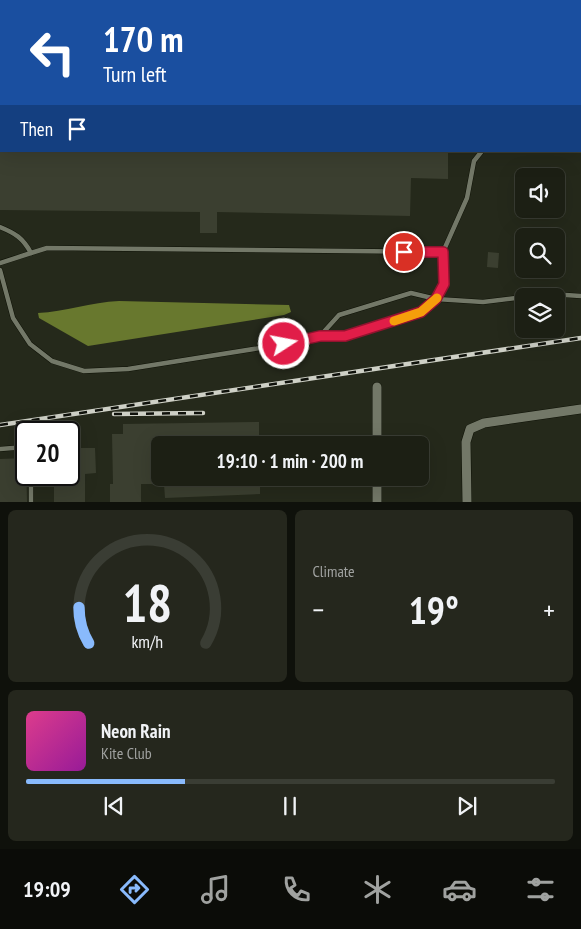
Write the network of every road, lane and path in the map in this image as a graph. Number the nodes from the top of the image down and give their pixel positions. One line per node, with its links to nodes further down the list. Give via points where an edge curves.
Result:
1 (481, 152): 3 (lane, via 474,161 467,198)
2 (0, 227): 4 (lane, via 15,232)
3 (443, 252): 4 (lane, via 47,248); 10 (lane, via 444,284)
4 (31, 253): 5 (lane)
5 (0, 263)
6 (0, 270): 11 (lane, via 13,318 30,344 52,361 84,371 128,369)
7 (565, 295): 8 (lane)
8 (581, 296)
9 (515, 298): 10 (lane, via 483,302)
10 (436, 299): 11 (lane, via 421,312 345,336); 11 (lane, via 411,293 348,312 339,315)
11 (320, 336)
12 (377, 387): 14 (street)
13 (581, 409): 21 (street, via 475,425 470,429 466,442)
14 (377, 436)
15 (15, 447): 16 (lane)
16 (0, 448)
17 (31, 486): 19 (lane)
18 (377, 486): 20 (street)
19 (31, 502)
20 (377, 502)
21 (467, 502)

